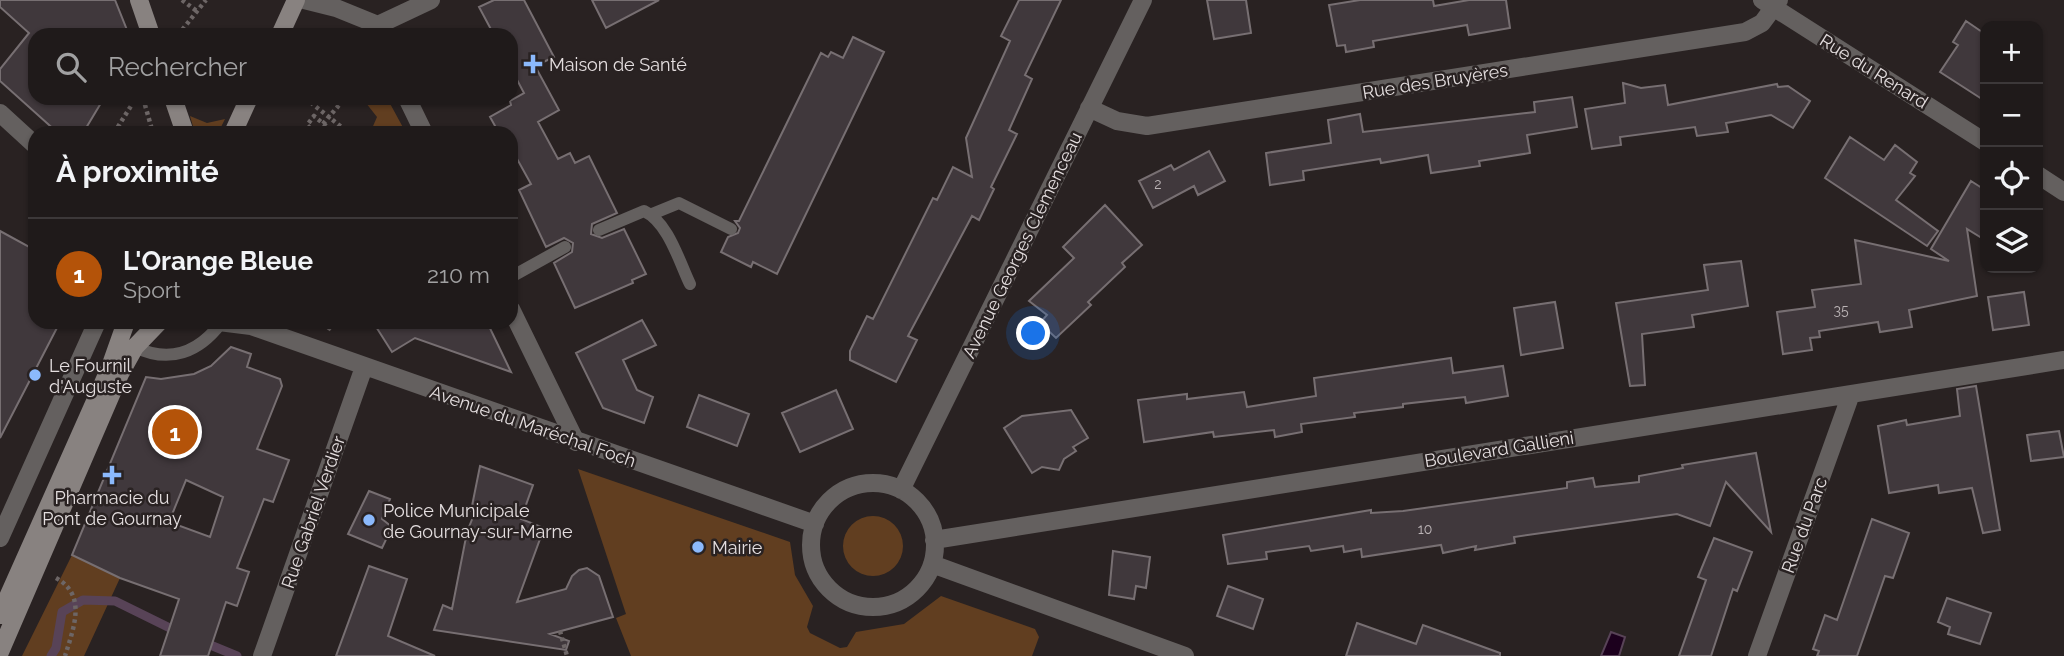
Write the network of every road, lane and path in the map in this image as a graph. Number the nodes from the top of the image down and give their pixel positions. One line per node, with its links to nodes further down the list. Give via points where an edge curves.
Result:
1 (139, 0): 10 (main road)
2 (182, 0): 9 (path)
3 (206, 0): 9 (path)
4 (296, 0): 12 (main road)
5 (304, 0): 13 (street, via 341,9)
6 (431, 0): 14 (street)
7 (1143, 0): 22 (street, Avenue Georges Clemenceau)
8 (1772, 3): 22 (street, Rue des Bruyères, via 1762,23 1745,32 1147,126 1117,121); 35 (street, Rue du Renard)
9 (198, 12): 11 (path)
10 (149, 28)
11 (184, 28)
12 (283, 28)
13 (370, 28)
14 (373, 28)
15 (132, 105): 26 (path)
16 (145, 105): 27 (path)
17 (175, 105): 28 (main road)
18 (246, 105): 29 (main road)
19 (314, 105): 24 (path)
20 (339, 105): 24 (path)
21 (410, 105): 33 (street)
22 (1089, 108): 55 (street, Avenue Georges Clemenceau)
23 (0, 113): 34 (street)
24 (329, 117): 25 (path); 32 (path)
25 (323, 124): 30 (path, via 314,116); 31 (path)
26 (118, 126)
27 (151, 126)
28 (183, 126)
29 (236, 126)
30 (308, 126)
31 (326, 126)
32 (340, 126)
33 (421, 126)
34 (28, 139)
35 (1980, 139)
36 (2043, 178): 37 (street)
37 (2064, 192)
38 (652, 214): 39 (lane, via 679,203); 40 (lane, via 637,213); 43 (lane)
39 (731, 229)
40 (599, 230)
41 (565, 247): 42 (lane)
42 (518, 273)
43 (690, 284)
44 (518, 323): 54 (street)
45 (94, 329): 57 (street)
46 (124, 329): 61 (main road)
47 (152, 329): 50 (main road)
48 (214, 329): 50 (lane, via 203,343 182,353 152,356)
49 (262, 329): 52 (street, Avenue du Maréchal Foch)
50 (135, 347): 63 (main road)
51 (2064, 360): 53 (street, Boulevard Gallieni)
52 (364, 367): 54 (street, Avenue du Maréchal Foch); 65 (street, Rue Gabriel Verdier)
53 (1851, 394): 58 (street, Boulevard Gallieni); 68 (street, Rue du Parc)
54 (576, 442): 56 (street, Avenue du Maréchal Foch)
55 (901, 490): 56 (street, via 876,484 850,488 829,502); 58 (street, via 921,507)
56 (815, 524): 59 (street, via 812,554 819,576 834,593 854,604 876,607 898,602 921,584)
57 (0, 538)
58 (934, 540): 59 (street)
59 (932, 564): 67 (street)
60 (55, 577): 64 (path, via 72,588 75,596)
61 (0, 615)
62 (560, 631): 66 (path)
63 (0, 652)
64 (65, 656)
65 (262, 656)
66 (567, 656)
67 (1185, 656)
68 (1757, 656)

